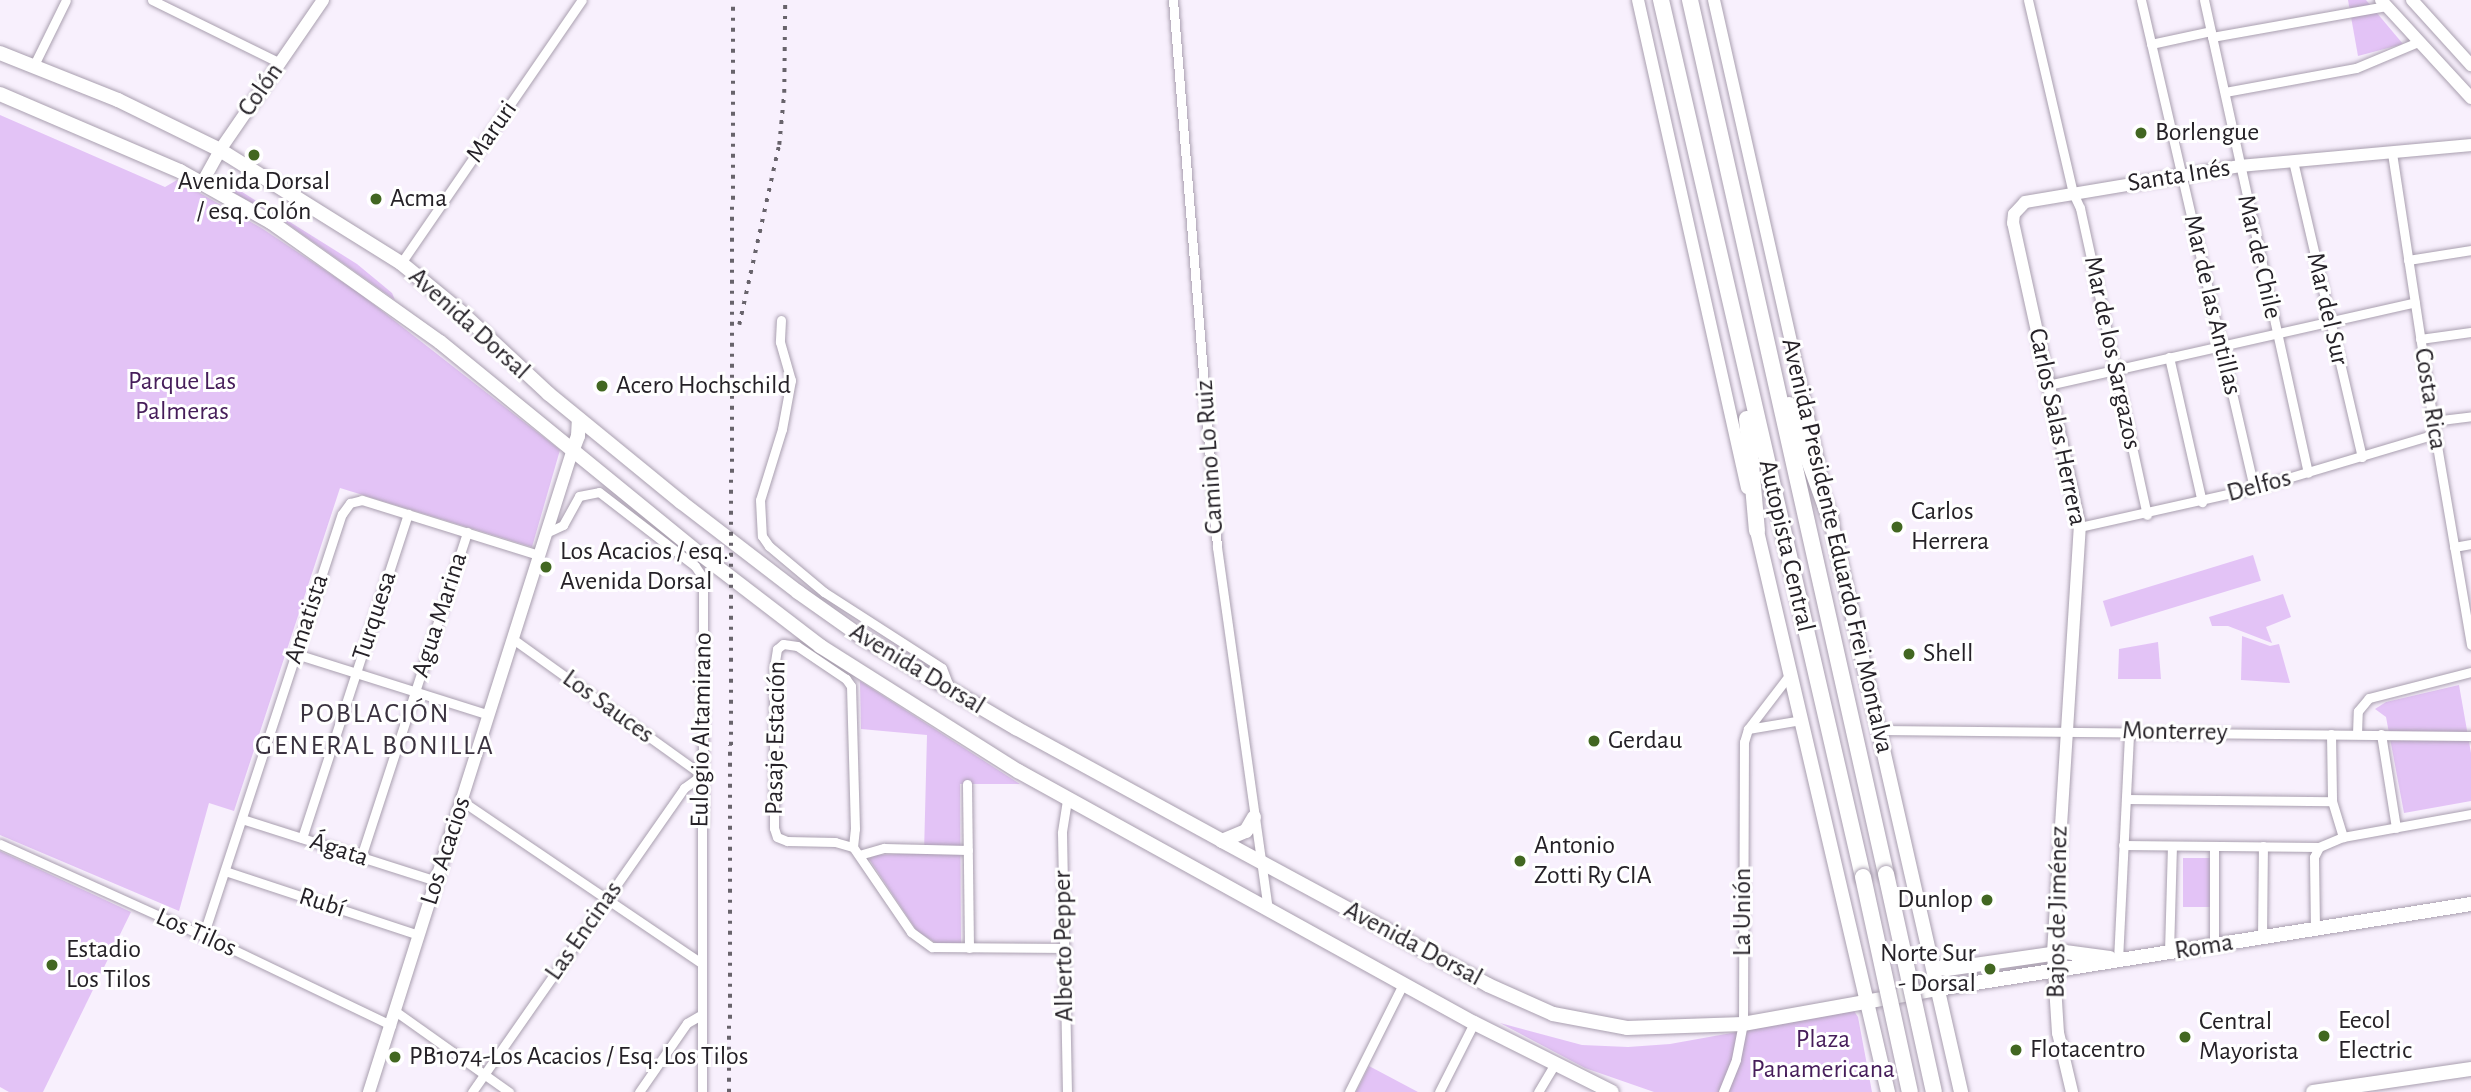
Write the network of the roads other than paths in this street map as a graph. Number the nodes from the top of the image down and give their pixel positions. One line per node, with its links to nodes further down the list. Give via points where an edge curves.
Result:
1 (66, 0): 20 (street)
2 (152, 0): 19 (street)
3 (323, 0): 19 (street, Colón)
4 (582, 0): 36 (street, Maruri)
5 (1173, 0): 94 (street, Camino Lo Ruiz, via 1217,547)
6 (1638, 0): 62 (street)
7 (1661, 0): 45 (highway, Autopista Central)
8 (1690, 0): 43 (highway, Autopista Central)
9 (1714, 0): 60 (street, Avenida Presidente Eduardo Frei Montalva)
10 (2028, 0): 32 (street)
11 (2141, 0): 17 (street, Mar de las Antillas)
12 (2204, 0): 15 (street, Mar de Chile)
13 (2412, 0): 21 (street)
14 (2383, 3): 15 (street); 16 (street)
15 (2211, 34): 17 (street); 22 (street, Mar de Chile)
16 (2418, 42): 22 (street, via 2356,68); 24 (street)
17 (2151, 44): 30 (street, Mar de las Antillas)
18 (0, 52): 20 (main road, Avenida Dorsal)
19 (280, 63): 26 (street, Colón)
20 (34, 65): 26 (main road, Avenida Dorsal, via 148,113)
21 (2471, 65)
22 (2225, 92): 29 (street, Mar de Chile)
23 (0, 94): 31 (main road, Avenida Dorsal, via 109,137)
24 (2471, 98)
25 (2471, 145): 27 (street, Santa Inés)
26 (220, 150): 31 (street, Colón); 36 (main road, Avenida Dorsal)
27 (2392, 153): 28 (street, Santa Inés); 35 (street, Costa Rica)
28 (2293, 161): 29 (street, Santa Inés); 39 (street, Mar del Sur)
29 (2240, 166): 30 (street, Santa Inés); 41 (street, Mar de Chile)
30 (2182, 175): 32 (street, Santa Inés); 44 (street, Mar de las Antillas)
31 (202, 183): 53 (main road, Avenida Dorsal, via 271,222 368,289)
32 (2073, 193): 33 (street, Santa Inés, via 2025,202); 47 (street, Mar de los Sargazos)
33 (2016, 209): 48 (street, Carlos Salas Herrera, via 2013,223)
34 (2471, 250): 35 (street)
35 (2408, 260): 37 (street, Costa Rica)
36 (401, 263): 50 (main road, Avenida Dorsal)
37 (2415, 302): 39 (street); 42 (street, Costa Rica)
38 (781, 320): 75 (street, via 780,342 790,380 782,429 760,500 762,536 824,592 942,668)
39 (2330, 321): 41 (street); 54 (street, Mar del Sur)
40 (2471, 332): 42 (street)
41 (2276, 333): 44 (street); 55 (street, Mar de Chile)
42 (2420, 339): 51 (street, Costa Rica)
43 (1767, 342): 60 (highway); 152 (highway, Autopista Central, bridge)
44 (2221, 346): 46 (street); 56 (street, Mar de las Antillas)
45 (1739, 347): 62 (highway); 151 (highway, Autopista Central, bridge)
46 (2169, 358): 47 (street); 57 (street)
47 (2115, 370): 48 (street); 59 (street, Mar de los Sargazos)
48 (2048, 385): 61 (street, Carlos Salas Herrera)
49 (2471, 416): 51 (street)
50 (579, 419): 53 (main road); 75 (main road, Avenida Dorsal, via 798,592)
51 (2433, 421): 52 (street, Costa Rica)
52 (2435, 434): 54 (street, Delfos); 66 (street, Costa Rica)
53 (573, 449): 64 (street, Los Acacios); 90 (main road, Avenida Dorsal, via 820,646)
54 (2362, 457): 55 (street, Delfos)
55 (2308, 473): 56 (street, Delfos)
56 (2254, 488): 57 (street, Delfos)
57 (2202, 502): 59 (street, Delfos)
58 (408, 514): 63 (street); 71 (street, Amatista, via 362,500 350,503 342,514); 73 (street, Turquesa)
59 (2147, 514): 61 (street, Delfos)
60 (1831, 521): 80 (main road, Avenida Presidente Eduardo Frei Montalva)
61 (2080, 527): 81 (street, Carlos Salas Herrera)
62 (1757, 531): 74 (main road)
63 (467, 532): 67 (street); 76 (street, Agua Marina)
64 (546, 533): 67 (street, Los Acacios); 87 (street, Eulogio Altamirano, via 563,525 579,496 599,492 699,570 703,583)
65 (2471, 544): 66 (street)
66 (2454, 547): 68 (street, Costa Rica)
67 (539, 555): 69 (street, Los Acacios)
68 (2468, 609): 70 (street, Costa Rica)
69 (513, 639): 77 (street, Los Acacios); 87 (street, Los Sauces)
70 (2471, 645)
71 (296, 654): 73 (street); 95 (street, Amatista)
72 (2471, 672): 84 (street, via 2369,698 2358,711)
73 (356, 673): 76 (street); 98 (street, Turquesa)
74 (1790, 674): 78 (main road); 79 (street)
75 (950, 691): 99 (main road, Avenida Dorsal)
76 (415, 692): 77 (street); 108 (street, Agua Marina)
77 (489, 715): 91 (street, Los Acacios)
78 (1802, 720): 79 (street); 130 (main road)
79 (1748, 729): 134 (street, La Unión, via 1744,742)
80 (1879, 730): 81 (street, Monterrey); 126 (main road, Avenida Presidente Eduardo Frei Montalva)
81 (2068, 730): 82 (street, Monterrey); 123 (street, Bajos de Jiménez)
82 (2129, 731): 83 (street, Monterrey); 89 (street)
83 (2330, 734): 84 (street, Monterrey); 92 (street)
84 (2357, 734): 85 (street, Monterrey)
85 (2381, 734): 86 (street, Monterrey); 96 (street)
86 (2471, 736)
87 (702, 775): 112 (street, Las Encinas, via 684,788); 125 (street, Eulogio Altamirano)
88 (967, 784): 106 (street)
89 (2126, 799): 92 (street); 101 (street)
90 (1067, 800): 114 (main road, Avenida Dorsal); 121 (street, Alberto Pepper, via 1062,823)
91 (462, 801): 111 (street, Los Acacios); 112 (street)
92 (2332, 801): 97 (street)
93 (2471, 814): 96 (street)
94 (1254, 817): 99 (main road, via 1246,831); 109 (street, Camino Lo Ruiz)
95 (242, 819): 98 (street, Ágata); 110 (street, Amatista)
96 (2396, 828): 97 (street)
97 (2343, 837): 105 (street)
98 (302, 838): 108 (street, Ágata)
99 (1222, 841): 109 (main road, Avenida Dorsal)
100 (0, 844): 117 (street, Los Tilos)
101 (2123, 845): 102 (street); 124 (street)
102 (2172, 846): 103 (street); 122 (street)
103 (2214, 846): 104 (street); 119 (street)
104 (2263, 846): 105 (street); 118 (street)
105 (2319, 846): 115 (street, via 2314,857)
106 (968, 850): 107 (street); 120 (street)
107 (856, 851): 107 (street, Pasaje Estación, via 835,842 787,841 777,837 774,828 774,669 778,649 787,643 851,686); 120 (street, via 919,940 932,947)
108 (362, 857): 111 (street, Ágata)
109 (1261, 861): 114 (street, Camino Lo Ruiz); 134 (main road, Avenida Dorsal, via 1488,985 1553,1014 1627,1028)
110 (225, 871): 116 (street, Rubí); 117 (street, Amatista)
111 (436, 881): 116 (street, Los Acacios)
112 (607, 899): 125 (street); 138 (street, Las Encinas)
113 (2471, 904): 115 (main road, Roma)
114 (1268, 911): 128 (main road, Avenida Dorsal)
115 (2315, 929): 118 (main road, Roma)
116 (419, 935): 131 (street, Los Acacios)
117 (203, 936): 135 (street, Los Tilos)
118 (2262, 938): 119 (main road, Roma)
119 (2214, 945): 122 (main road, Roma)
120 (969, 948): 121 (street)
121 (1065, 948): 145 (street, Alberto Pepper)
122 (2169, 952): 124 (main road, Roma)
123 (2053, 953): 124 (main road); 126 (main road, via 1947,969); 127 (street, Bajos de Jiménez)
124 (2118, 960): 127 (main road, Roma)
125 (700, 962): 132 (street, Eulogio Altamirano)
126 (1933, 967): 129 (main road, Avenida Presidente Eduardo Frei Montalva)
127 (2053, 970): 129 (main road, Roma); 154 (street, Bajos de Jiménez, via 2059,1044)
128 (1403, 984): 133 (main road, Avenida Dorsal); 146 (street)
129 (1938, 989): 130 (main road, Avenida Dorsal); 153 (main road, Avenida Presidente Eduardo Frei Montalva)
130 (1869, 1002): 134 (main road, Avenida Dorsal); 150 (main road)
131 (395, 1011): 135 (street, Los Acacios); 138 (street)
132 (701, 1015): 143 (street, via 687,1023); 144 (street, Eulogio Altamirano)
133 (1474, 1023): 136 (main road, Avenida Dorsal); 147 (street)
134 (1743, 1024): 149 (street, La Unión)
135 (391, 1025): 140 (street, Los Acacios)
136 (1554, 1065): 139 (main road, Avenida Dorsal); 148 (street)
137 (2471, 1069): 155 (main road)
138 (484, 1074): 141 (street, Las Encinas); 142 (street)
139 (1609, 1091)
140 (369, 1092)
141 (472, 1092)
142 (509, 1092)
143 (639, 1092)
144 (702, 1092)
145 (1067, 1092)
146 (1349, 1092)
147 (1439, 1092)
148 (1538, 1092)
149 (1723, 1092)
150 (1888, 1092)
151 (1910, 1092)
152 (1934, 1092)
153 (1961, 1092)
154 (2071, 1092)
155 (2313, 1092)

